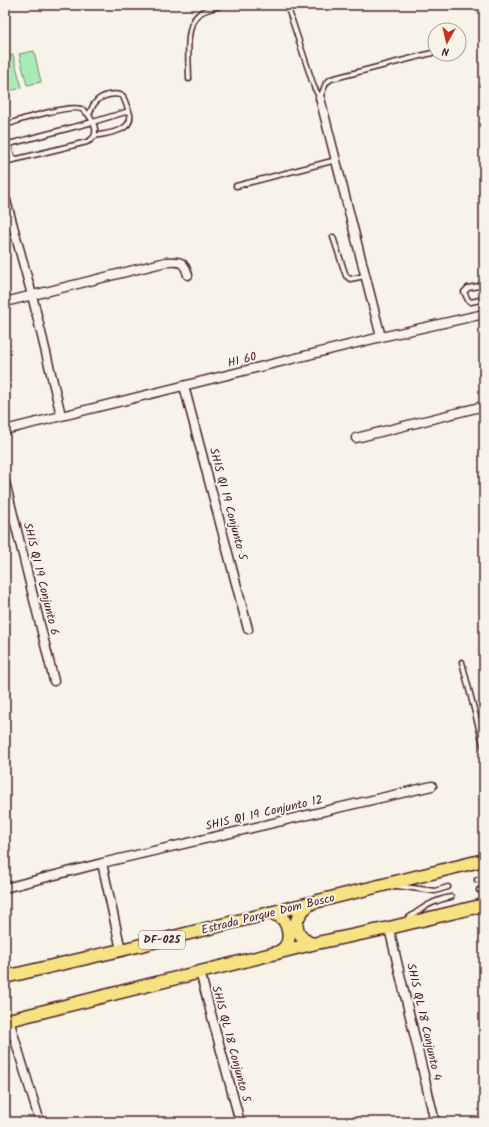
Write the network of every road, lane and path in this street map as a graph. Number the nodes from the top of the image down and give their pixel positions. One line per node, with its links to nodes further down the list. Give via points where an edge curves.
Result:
1 (222, 5): 4 (lane, via 199,14 188,32)
2 (287, 5): 5 (lane, via 314,88)
3 (427, 54): 5 (lane, via 331,79 326,83)
4 (189, 79)
5 (320, 98): 14 (street)
6 (128, 111): 7 (lane, via 123,96 110,94 97,101); 8 (lane); 11 (lane, via 130,120 125,127)
7 (89, 115): 8 (lane); 9 (lane, via 82,109 72,108)
8 (93, 122): 11 (lane); 12 (lane)
9 (5, 126)
10 (5, 132): 12 (lane)
11 (95, 136): 13 (lane, via 87,142)
12 (9, 144): 13 (lane)
13 (13, 159): 15 (lane)
14 (336, 160): 16 (lane); 20 (street)
15 (5, 162)
16 (236, 186)
17 (5, 197): 22 (street)
18 (333, 237): 20 (lane, via 346,276 350,279)
19 (188, 275): 22 (street, via 183,264 166,262)
20 (365, 276): 26 (street)
21 (484, 285): 23 (lane, via 468,288 464,292 471,302)
22 (32, 295): 24 (street); 29 (street)
23 (484, 299)
24 (5, 302)
25 (484, 314): 26 (street, HI 60)
26 (381, 337): 27 (street, HI 60)
27 (184, 386): 29 (street, HI 60); 33 (street, SHIS QI 19 Conjunto 5)
28 (484, 406): 31 (street)
29 (61, 415): 30 (street, HI 60)
30 (5, 430)
31 (356, 438)
32 (5, 482): 35 (street, SHIS QI 19 Conjunto 6)
33 (248, 629)
34 (462, 662): 36 (lane)
35 (54, 681)
36 (484, 748)
37 (432, 786): 39 (street, SHIS QI 19 Conjunto 12)
38 (484, 860): 42 (main road, Estrada Parque Dom Bosco / DF-025)
39 (102, 864): 44 (street, SHIS QI 19 Conjunto 12); 53 (street)
40 (484, 878): 41 (lane)
41 (477, 880)
42 (385, 885): 45 (lane); 48 (main road, Estrada Parque Dom Bosco / DF-025)
43 (448, 887): 45 (lane)
44 (5, 888)
45 (435, 890): 47 (lane)
46 (451, 897): 47 (lane)
47 (437, 900): 51 (lane)
48 (311, 903): 50 (main road, Estrada Parque Dom Bosco / DF-025); 52 (main road, via 297,917 297,928 301,937)
49 (484, 905): 51 (main road)
50 (270, 913): 53 (main road, Estrada Parque Dom Bosco / DF-025); 54 (main road, via 279,916 285,922 288,932 286,947)
51 (394, 926): 52 (main road); 60 (street, SHIS QL 18 Conjunto 4)
52 (312, 944): 54 (main road)
53 (121, 950): 56 (main road, Estrada Parque Dom Bosco / DF-025)
54 (274, 954): 55 (main road)
55 (200, 972): 57 (main road); 59 (street, SHIS QL 18 Conjunto 5)
56 (5, 978)
57 (7, 1020): 58 (street)
58 (40, 1122)
59 (240, 1122)
60 (435, 1122)

